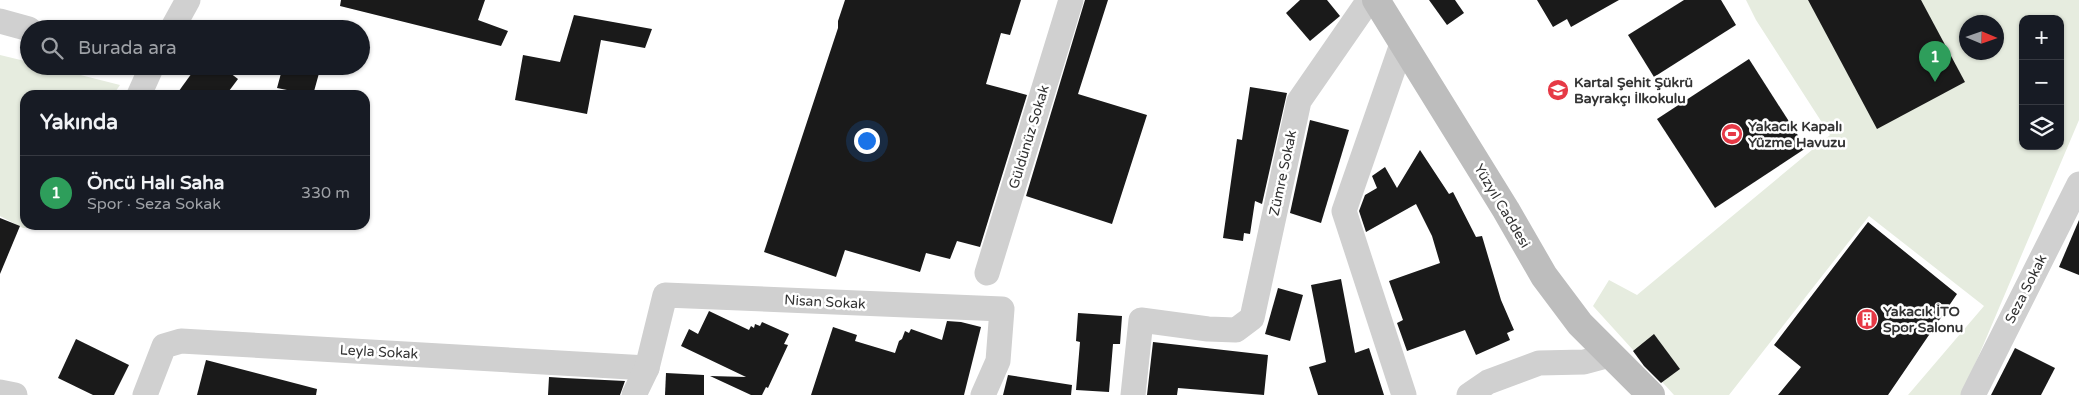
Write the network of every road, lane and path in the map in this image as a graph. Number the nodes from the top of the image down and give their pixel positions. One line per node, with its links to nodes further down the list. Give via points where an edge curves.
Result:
1 (188, 0): 5 (street)
2 (1071, 0): 12 (street, Güldünüz Sokak)
3 (1369, 0): 20 (street, Zümre Sokak, via 1299,102 1252,318 1236,330 1141,320)
4 (1376, 0): 8 (street, Yüzyıl Caddesi)
5 (177, 20)
6 (0, 22): 7 (street)
7 (20, 27)
8 (1402, 44): 13 (street, Yüzyıl Caddesi, via 1544,276 1580,324); 21 (street, via 1344,211)
9 (148, 75): 10 (street)
10 (141, 90)
11 (2079, 184): 24 (street, Seza Sokak)
12 (987, 273)
13 (1610, 355): 22 (street, via 1584,362 1539,364 1488,382); 23 (street, Yüzyıl Caddesi)
14 (647, 368): 17 (street, Leyla Sokak, via 181,341 164,346); 18 (street, Nisan Sokak); 19 (street, Nisan Sokak, via 665,295 1002,310 998,361)
15 (0, 392): 16 (street)
16 (15, 395)
17 (145, 395)
18 (634, 395)
19 (983, 395)
20 (1133, 395)
21 (1404, 395)
22 (1469, 395)
23 (1651, 395)
24 (1973, 395)

